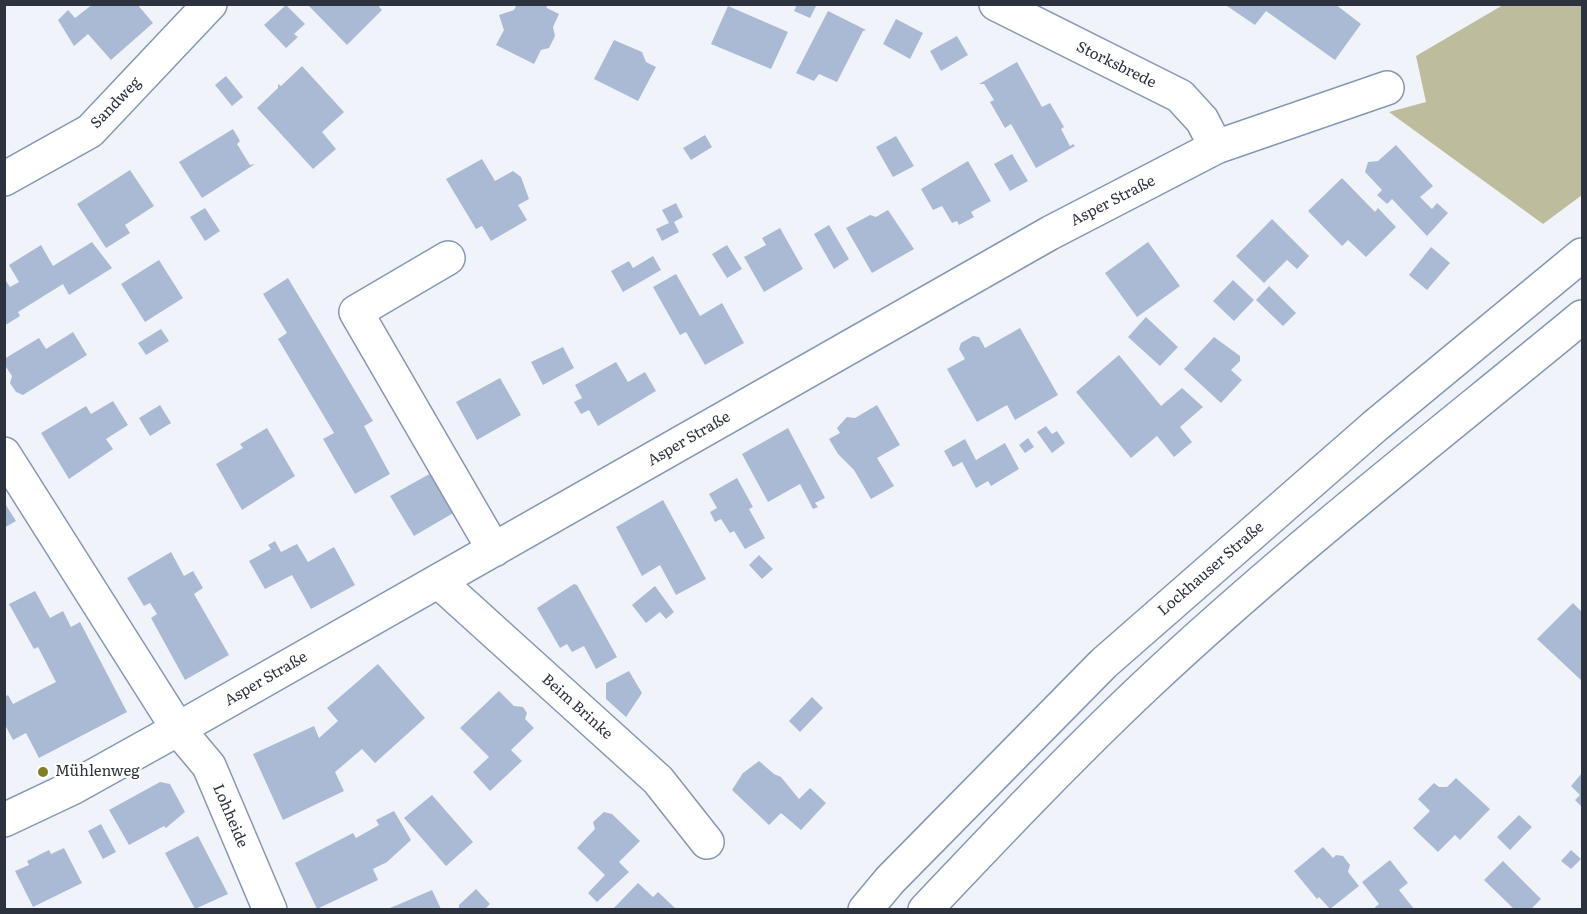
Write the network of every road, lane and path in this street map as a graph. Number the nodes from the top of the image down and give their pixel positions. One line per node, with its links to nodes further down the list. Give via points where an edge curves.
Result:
1 (210, 4): 5 (street, Sandweg, via 90,131)
2 (1002, 6): 4 (street, Storksbrede, via 1180,96 1202,120)
3 (1387, 88): 4 (street, Asper Straße)
4 (1216, 147): 10 (street, Asper Straße, via 1042,238)
5 (4, 179)
6 (1582, 255): 16 (street, Lockhauser Straße, via 1375,426 1104,663)
7 (448, 258): 10 (street, via 356,312)
8 (1582, 317): 17 (street, via 1299,550 1143,689)
9 (4, 454): 12 (street)
10 (494, 550): 11 (street, Asper Straße)
11 (438, 581): 12 (street, Asper Straße); 14 (street, Beim Brinke, via 658,780)
12 (178, 729): 13 (street, Asper Straße, via 72,788); 15 (street, Lohheide, via 209,766)
13 (4, 820)
14 (707, 842)
15 (270, 909)
16 (865, 909)
17 (926, 909)

